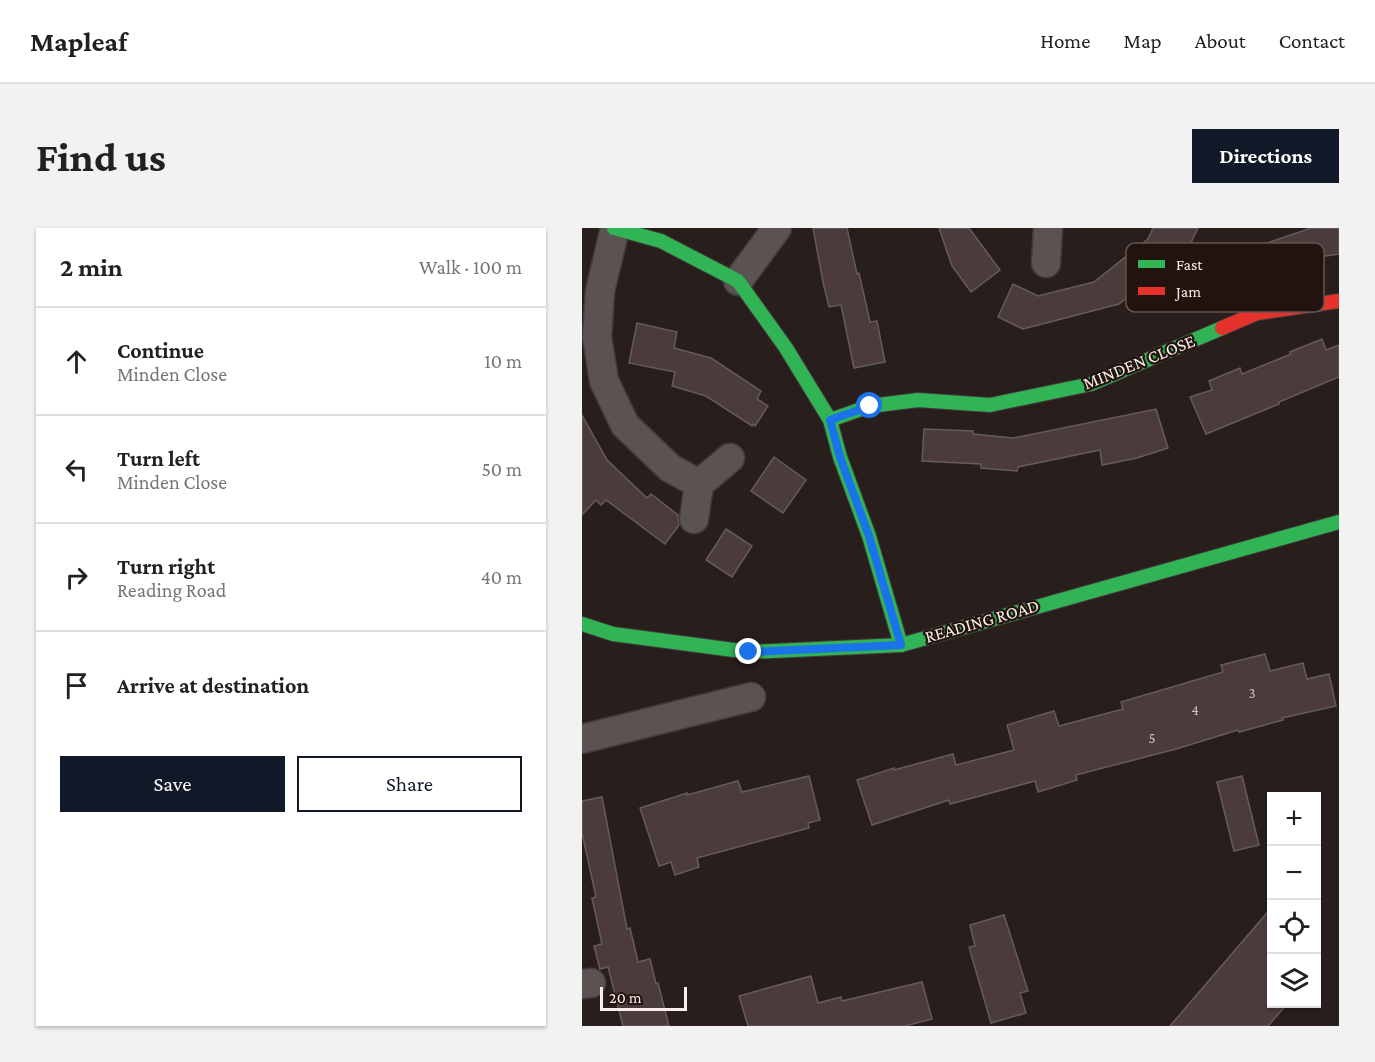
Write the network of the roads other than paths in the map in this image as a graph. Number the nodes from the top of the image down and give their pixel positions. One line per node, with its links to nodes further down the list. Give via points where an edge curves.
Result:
1 (615, 228): 5 (street, via 662,241); 11 (street, via 600,291 597,337 604,381 625,425 670,468)
2 (777, 228): 5 (street)
3 (1048, 228): 4 (street)
4 (1046, 263)
5 (738, 281): 9 (street, via 786,348)
6 (1339, 301): 7 (street, MINDEN CLOSE)
7 (1324, 303)
8 (1264, 312): 9 (street, MINDEN CLOSE, via 1091,384 990,405 918,400 870,406)
9 (830, 420): 15 (street)
10 (730, 458): 11 (street)
11 (699, 484): 12 (street)
12 (694, 519)
13 (1339, 522): 15 (street, READING ROAD)
14 (582, 624): 15 (street, READING ROAD, via 613,634 749,652)
15 (901, 645)
16 (752, 697): 17 (street)
17 (582, 739)

